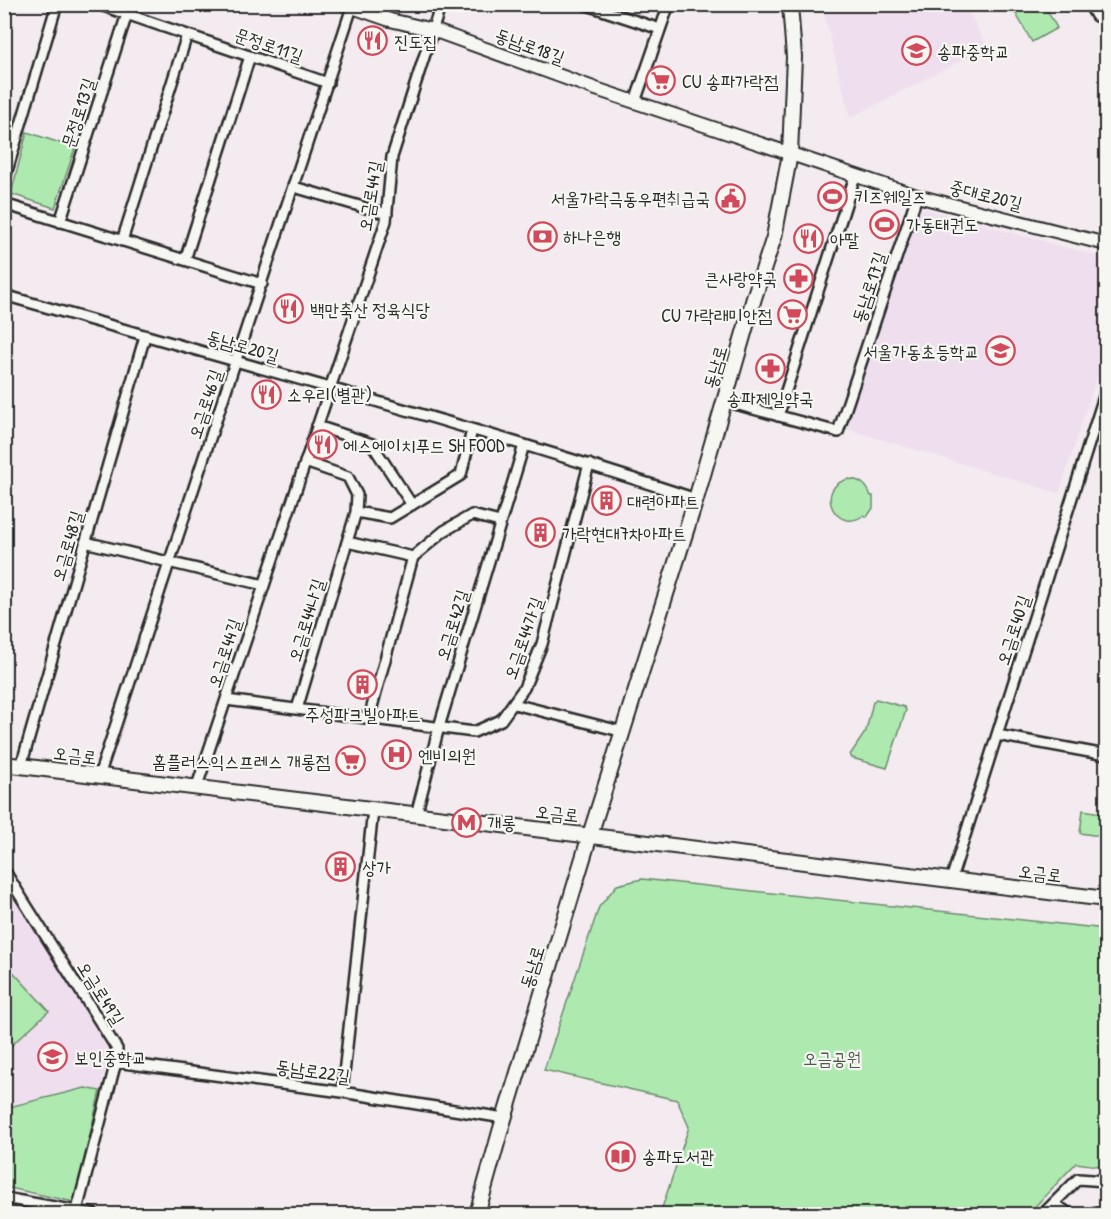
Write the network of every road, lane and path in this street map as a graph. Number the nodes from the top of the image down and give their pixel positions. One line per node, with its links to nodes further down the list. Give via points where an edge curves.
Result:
1 (57, 4): 19 (street)
2 (97, 4): 10 (street, 문정로11길)
3 (441, 4): 12 (street, 오금로44길)
4 (584, 4): 11 (street)
5 (669, 4): 11 (street)
6 (790, 4): 17 (main road, 동남로, via 794,57)
7 (1089, 4): 9 (street, via 1096,16)
8 (350, 5): 12 (street, 동남로18길); 15 (street, 오금로46길)
9 (1107, 10)
10 (127, 15): 13 (street, 문정로11길); 24 (street, 문정로13길)
11 (660, 29): 16 (street)
12 (433, 30): 16 (street, 동남로18길); 23 (street, 오금로44길, via 392,158)
13 (187, 35): 14 (street, 문정로11길); 25 (street)
14 (249, 56): 15 (street, 문정로11길); 27 (street)
15 (328, 83): 20 (street, 오금로46길)
16 (635, 102): 17 (street, 동남로18길)
17 (790, 154): 18 (street, 중대로20길); 34 (main road, 동남로, via 774,237)
18 (855, 176): 21 (street, 중대로20길); 35 (street)
19 (4, 181)
20 (294, 187): 23 (street); 28 (street, 오금로46길)
21 (917, 196): 26 (street, 중대로20길); 35 (street, 동남로17길, via 838,432)
22 (4, 204): 24 (street)
23 (387, 214): 32 (street, 오금로44길)
24 (60, 222): 25 (street)
25 (122, 241): 27 (street)
26 (1107, 244)
27 (185, 260): 28 (street)
28 (262, 284): 31 (street, 오금로46길)
29 (4, 295): 30 (street, 동남로20길)
30 (145, 336): 31 (street, 동남로20길); 45 (street, 오금로48길)
31 (237, 362): 32 (street, 동남로20길); 48 (street, 오금로46길)
32 (330, 387): 36 (street, 오금로44길); 37 (street, 동남로20길)
33 (1107, 390): 56 (street, 오금로40길)
34 (724, 401): 35 (street, 동남로17길); 41 (main road, 동남로)
35 (778, 416)
36 (317, 426): 39 (street, 오금로44길); 42 (street, via 372,444)
37 (472, 430): 38 (street, 동남로20길); 42 (street, via 461,475)
38 (524, 445): 40 (street, 동남로20길); 44 (street, 오금로42길)
39 (305, 462): 43 (street, 오금로44나길, via 348,477 357,495); 49 (street, 오금로44길)
40 (590, 464): 41 (street, 동남로20길); 51 (street, 오금로44가길, via 542,644)
41 (696, 499): 55 (main road, 동남로)
42 (412, 505): 43 (street, via 390,518)
43 (356, 512): 46 (street, 오금로44나길)
44 (500, 522): 47 (street, via 472,515); 54 (street, 오금로42길)
45 (85, 542): 48 (street); 59 (street, 오금로48길)
46 (347, 542): 47 (street); 52 (street, 오금로44나길)
47 (412, 557): 53 (street)
48 (170, 563): 49 (street); 60 (street, 오금로46길)
49 (264, 585): 50 (street, 오금로44길)
50 (226, 700): 52 (street, 오금로44가길); 61 (street, 오금로44길)
51 (514, 704): 54 (street, 오금로44가길, via 501,720 474,732); 55 (street)
52 (297, 709): 53 (street, 오금로44가길)
53 (369, 718): 54 (street, 오금로44가길)
54 (439, 727): 63 (street, 오금로42길)
55 (624, 732): 64 (main road, 동남로)
56 (997, 735): 57 (street); 66 (street, 오금로40길)
57 (1107, 756)
58 (4, 764): 59 (main road, 오금로)
59 (21, 766): 60 (main road, 오금로)
60 (99, 776): 61 (main road, 오금로)
61 (196, 789): 62 (main road, 오금로)
62 (373, 810): 63 (main road, 오금로); 69 (street)
63 (416, 815): 64 (main road, 오금로)
64 (590, 835): 66 (main road, 오금로); 70 (main road, 동남로)
65 (4, 870): 68 (street, 오금로49길, via 117,1049)
66 (951, 880): 67 (main road, 오금로)
67 (1107, 899)
68 (116, 1062): 69 (street, 동남로22길); 74 (street)
69 (342, 1092): 70 (street, 동남로22길)
70 (504, 1118): 76 (main road, 동남로)
71 (1107, 1181): 73 (street, via 1078,1179)
72 (4, 1198): 74 (street)
73 (1054, 1203): 77 (street); 78 (street)
74 (77, 1213): 75 (street)
75 (94, 1215)
76 (477, 1215)
77 (1043, 1215)
78 (1069, 1215)

